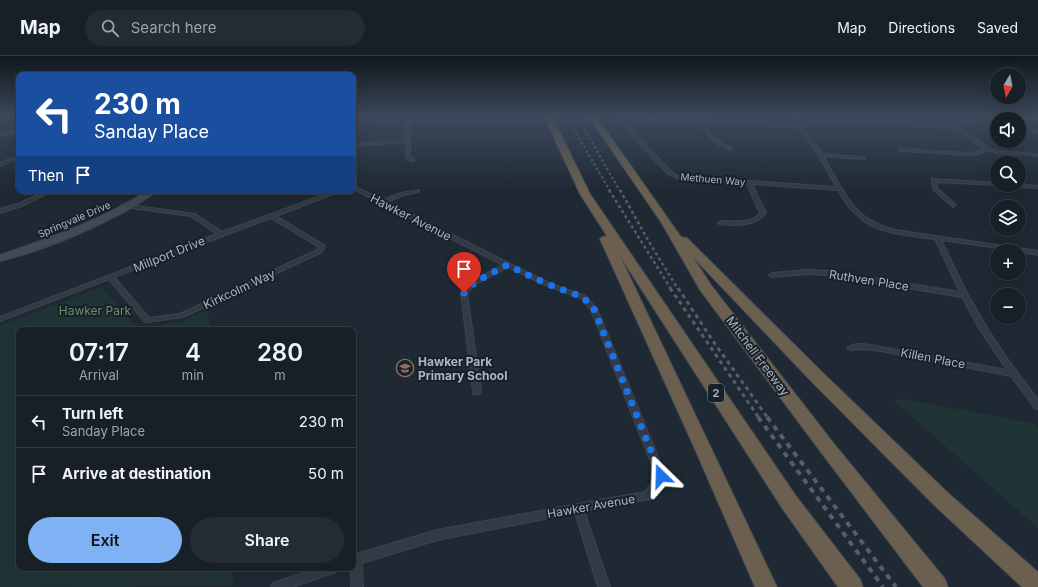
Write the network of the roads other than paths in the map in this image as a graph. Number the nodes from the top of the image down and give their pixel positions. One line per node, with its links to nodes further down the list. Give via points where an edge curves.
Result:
1 (408, 141): 8 (street); 16 (street, via 408,156)
2 (560, 141): 30 (highway, 2)
3 (609, 141): 36 (highway, Mitchell Freeway)
4 (640, 141): 18 (street, Methuen Way, via 673,175)
5 (714, 141): 9 (street)
6 (810, 141): 12 (street)
7 (975, 141): 10 (street)
8 (356, 145)
9 (730, 148)
10 (987, 149): 11 (street, via 977,154); 13 (street)
11 (902, 150)
12 (821, 155): 14 (street); 23 (street)
13 (1038, 155)
14 (862, 158)
15 (14, 159): 17 (street)
16 (412, 160)
17 (0, 165)
18 (749, 183): 23 (street, Methuen Way); 37 (street, via 763,213 761,217)
19 (990, 184): 32 (street, via 934,180 935,188)
20 (1026, 186): 21 (street)
21 (1036, 187): 25 (street)
22 (356, 189): 31 (street, Hawker Avenue)
23 (841, 189): 39 (street, via 854,211 867,221 889,230)
24 (417, 191): 31 (street)
25 (1038, 191)
26 (44, 194): 34 (street)
27 (142, 194): 33 (street, Springvale Drive)
28 (147, 194): 33 (street, Springvale Drive)
29 (331, 194): 35 (street, Millport Drive)
30 (585, 194): 59 (highway); 60 (highway, 2, via 789,502)
31 (382, 202): 43 (street, Hawker Avenue)
32 (953, 205)
33 (127, 206): 38 (street, via 193,215); 41 (street, Springvale Drive, via 38,243); 42 (street, Springvale Drive, via 91,225)
34 (0, 211)
35 (272, 216): 38 (street, Millport Drive); 45 (street, Kirkcolm Way, via 322,246 320,251 181,316 148,320)
36 (666, 222): 61 (highway, Mitchell Freeway, via 705,288); 62 (highway, via 940,498)
37 (721, 223)
38 (221, 234): 45 (street, Millport Drive)
39 (937, 238): 40 (street); 46 (street)
40 (1038, 253)
41 (0, 254)
42 (0, 258)
43 (507, 265): 50 (street, via 475,282 464,293); 52 (street, Hawker Avenue, via 583,297 594,309 661,476 648,496)
44 (772, 275): 46 (street, Ruthven Place, via 828,273)
45 (110, 278): 47 (street, Millport Drive)
46 (965, 295): 49 (street)
47 (0, 319)
48 (851, 348): 49 (street, Killen Place, via 881,349)
49 (1014, 374): 51 (street)
50 (476, 392)
51 (1038, 406)
52 (578, 508): 53 (street, Hawker Avenue, via 437,535); 58 (street)
53 (356, 558)
54 (323, 571): 56 (street)
55 (355, 571): 57 (street)
56 (277, 587)
57 (357, 587)
58 (604, 587)
59 (766, 587)
60 (852, 587)
61 (937, 587)
62 (1038, 587)

